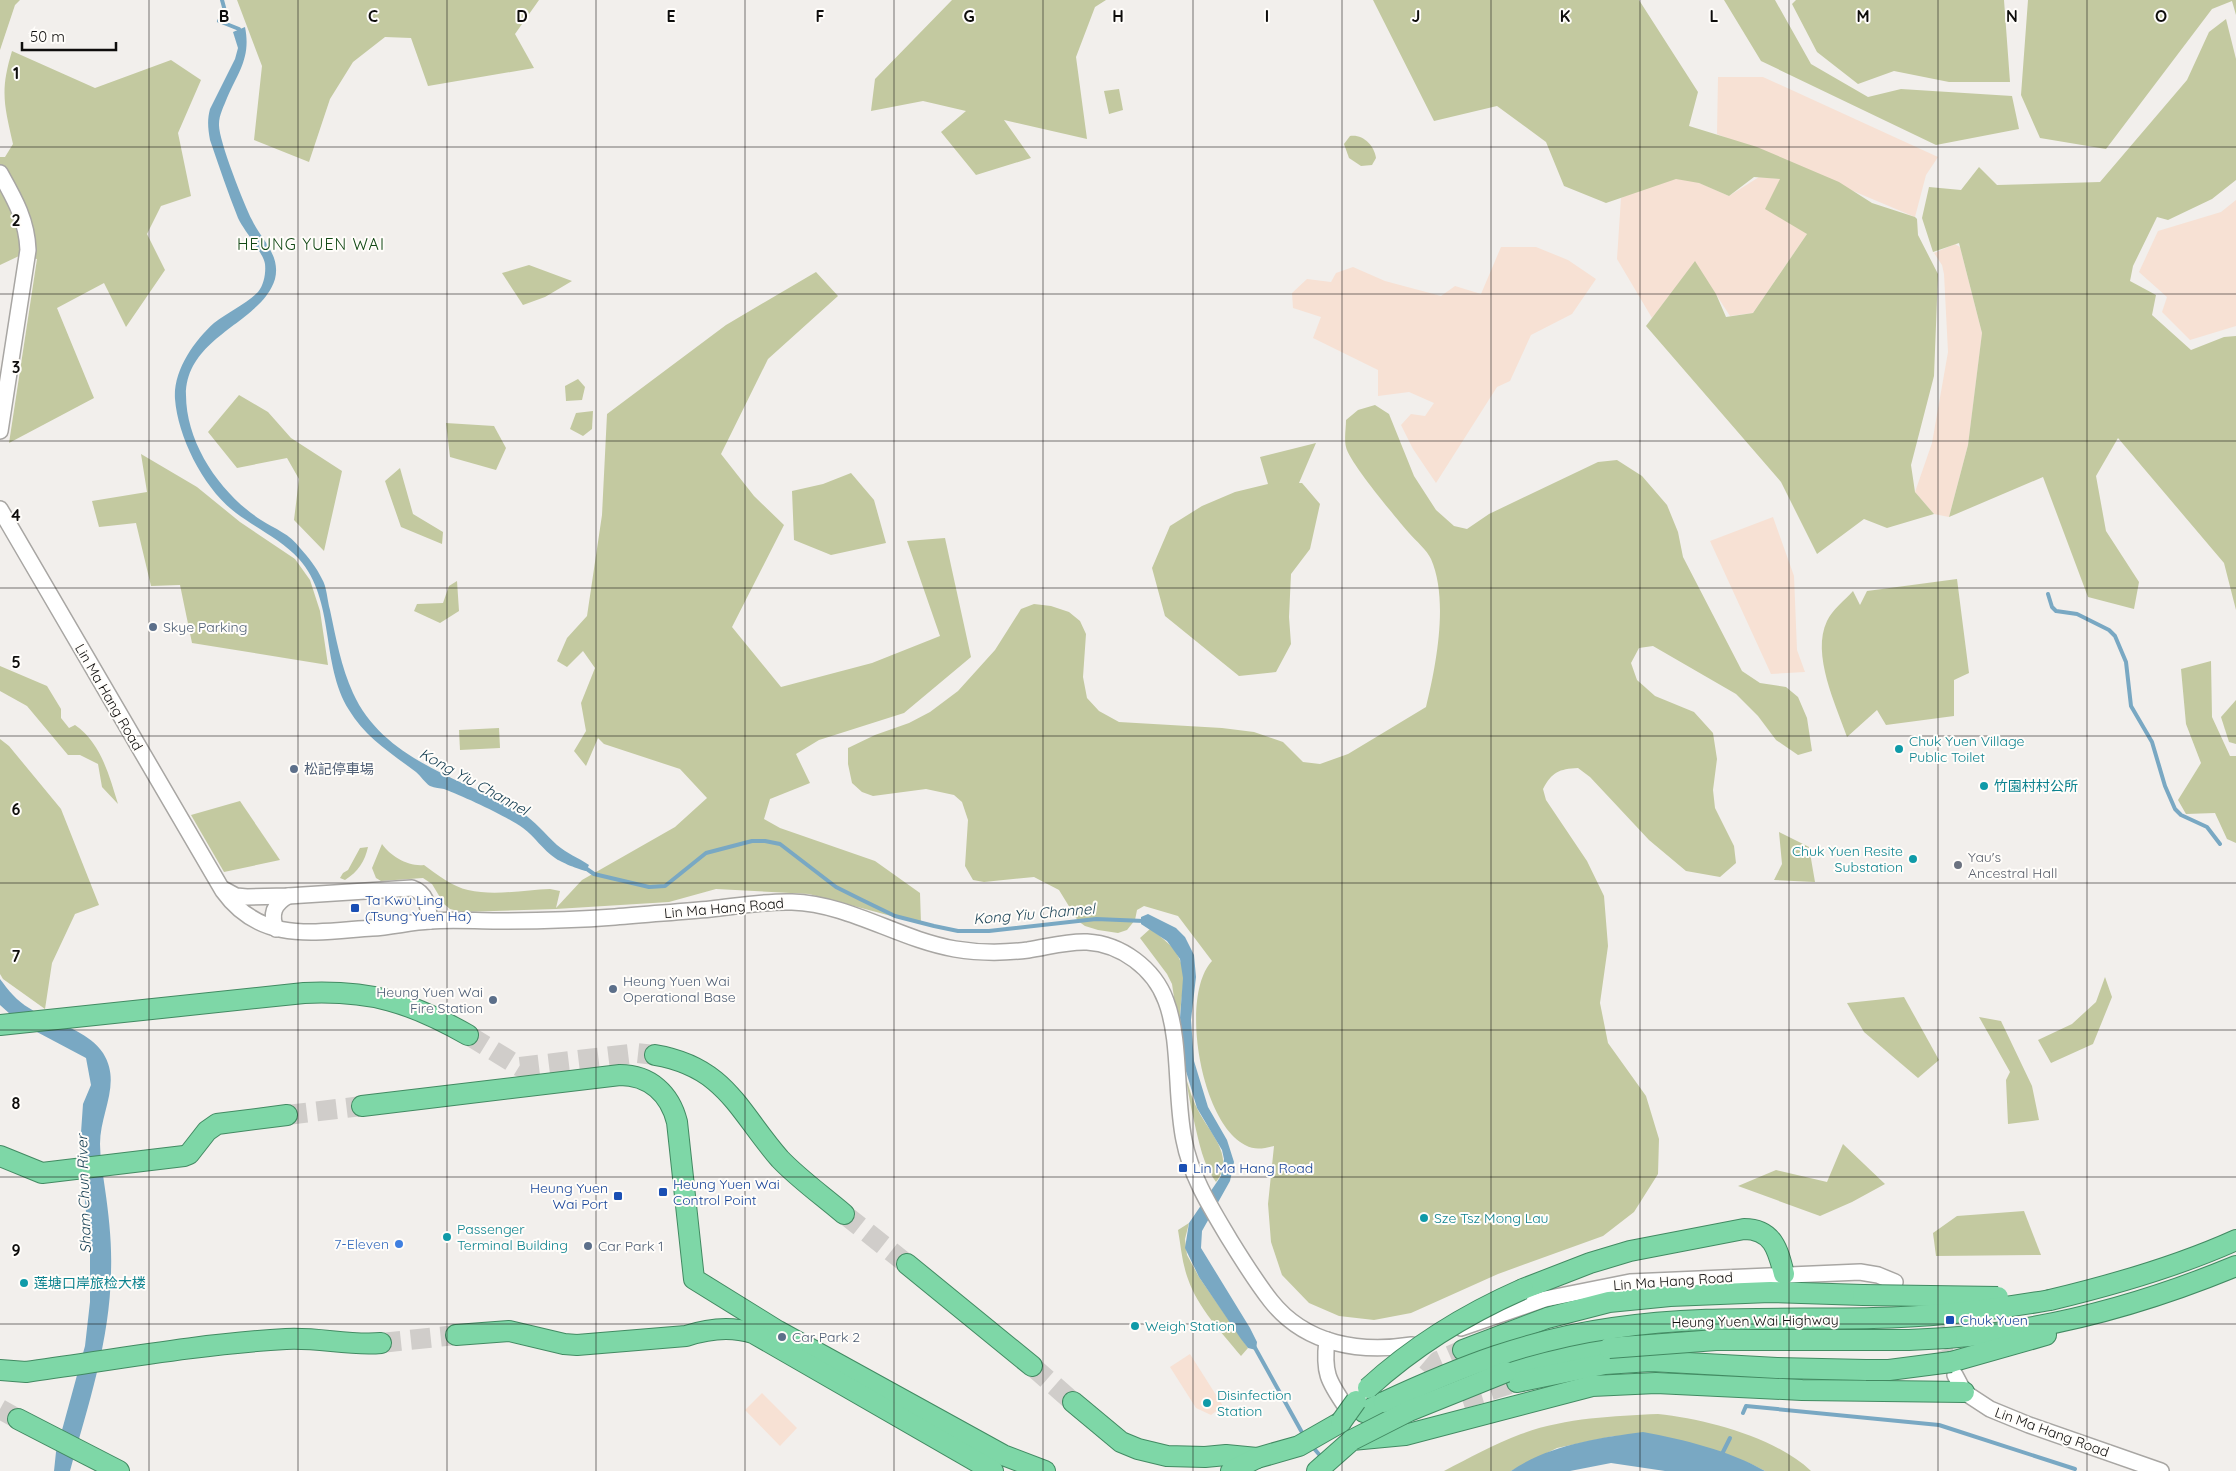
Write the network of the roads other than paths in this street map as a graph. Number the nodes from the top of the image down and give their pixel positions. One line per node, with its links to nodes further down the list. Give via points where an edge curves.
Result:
1 (0, 173): 2 (street, via 21,213 28,250)
2 (0, 431)
3 (0, 509): 4 (street, Lin Ma Hang Road)
4 (219, 884): 5 (street, Lin Ma Hang Road, via 236,896); 7 (street, Lin Ma Hang Road, via 242,913)
5 (288, 896): 6 (street, Lin Ma Hang Road, via 412,888 424,896); 7 (street, via 274,909 272,915)
6 (430, 921): 7 (street, Lin Ma Hang Road, via 306,932); 24 (street, Lin Ma Hang Road, via 548,920 794,902 840,909 926,942 965,950 1013,952 1081,942 1119,950 1140,964 1156,982 1166,1002 1172,1027 1183,1137 1200,1189 1230,1240 1278,1309 1306,1330)
7 (276, 929)
8 (0, 1025): 9 (highway, via 304,993 347,992 402,1003)
9 (462, 1032)
10 (655, 1055): 14 (highway, via 692,1066 720,1082 781,1160)
11 (362, 1106): 41 (highway, via 620,1075 648,1081 667,1098 675,1114 694,1279 778,1331 1003,1455)
12 (286, 1115): 13 (highway, via 217,1124 207,1130 188,1154 182,1156 42,1173)
13 (0, 1156)
14 (844, 1214)
15 (2236, 1240): 20 (highway, Heung Yuen Wai Highway, via 2156,1271)
16 (907, 1264): 28 (highway)
17 (2236, 1266): 21 (highway, Heung Yuen Wai Highway)
18 (1784, 1274): 19 (street, Lin Ma Hang Road, via 1868,1273); 22 (street, Lin Ma Hang Road, via 1663,1279 1603,1286 1545,1299); 34 (highway, bridge, via 1779,1252 1772,1240 1757,1230 1744,1228 1622,1253 1590,1263 1479,1309 1427,1341 1368,1388)
19 (1895, 1282)
20 (2050, 1300): 27 (highway, bridge, via 1799,1292 1670,1296 1609,1302 1568,1311); 34 (highway, Heung Yuen Wai Highway, bridge, via 1924,1316 1687,1321 1586,1332 1486,1358)
21 (2110, 1310): 31 (highway, bridge, via 2064,1330 1962,1360 1889,1370 1651,1361 1604,1364); 36 (highway, Heung Yuen Wai Highway, bridge, via 2041,1325 1966,1336 1909,1340 1662,1342 1594,1351 1532,1364 1489,1378 1409,1411)
22 (1455, 1330)
23 (456, 1335): 40 (highway, via 508,1330 577,1345 742,1329)
24 (1327, 1340): 26 (street, Lin Ma Hang Road, via 1368,1349); 34 (street, via 1325,1365)
25 (381, 1343): 29 (highway, via 293,1339 26,1372)
26 (1412, 1345)
27 (1462, 1350)
28 (1032, 1366)
29 (0, 1370)
30 (1955, 1375): 32 (street, Lin Ma Hang Road)
31 (1517, 1382)
32 (1964, 1392): 36 (highway, via 1617,1384 1573,1390 1405,1435); 43 (street, Lin Ma Hang Road, via 2003,1415)
33 (1073, 1402): 37 (highway, via 1120,1442 1138,1449 1167,1456)
34 (1344, 1415): 37 (highway, Heung Yuen Wai Highway, via 1293,1448)
35 (18, 1419): 39 (highway)
36 (1352, 1440): 42 (highway, Heung Yuen Wai Highway)
37 (1257, 1458): 38 (highway)
38 (1234, 1470)
39 (119, 1471)
40 (993, 1471)
41 (1045, 1471)
42 (1317, 1471)
43 (2162, 1471)

